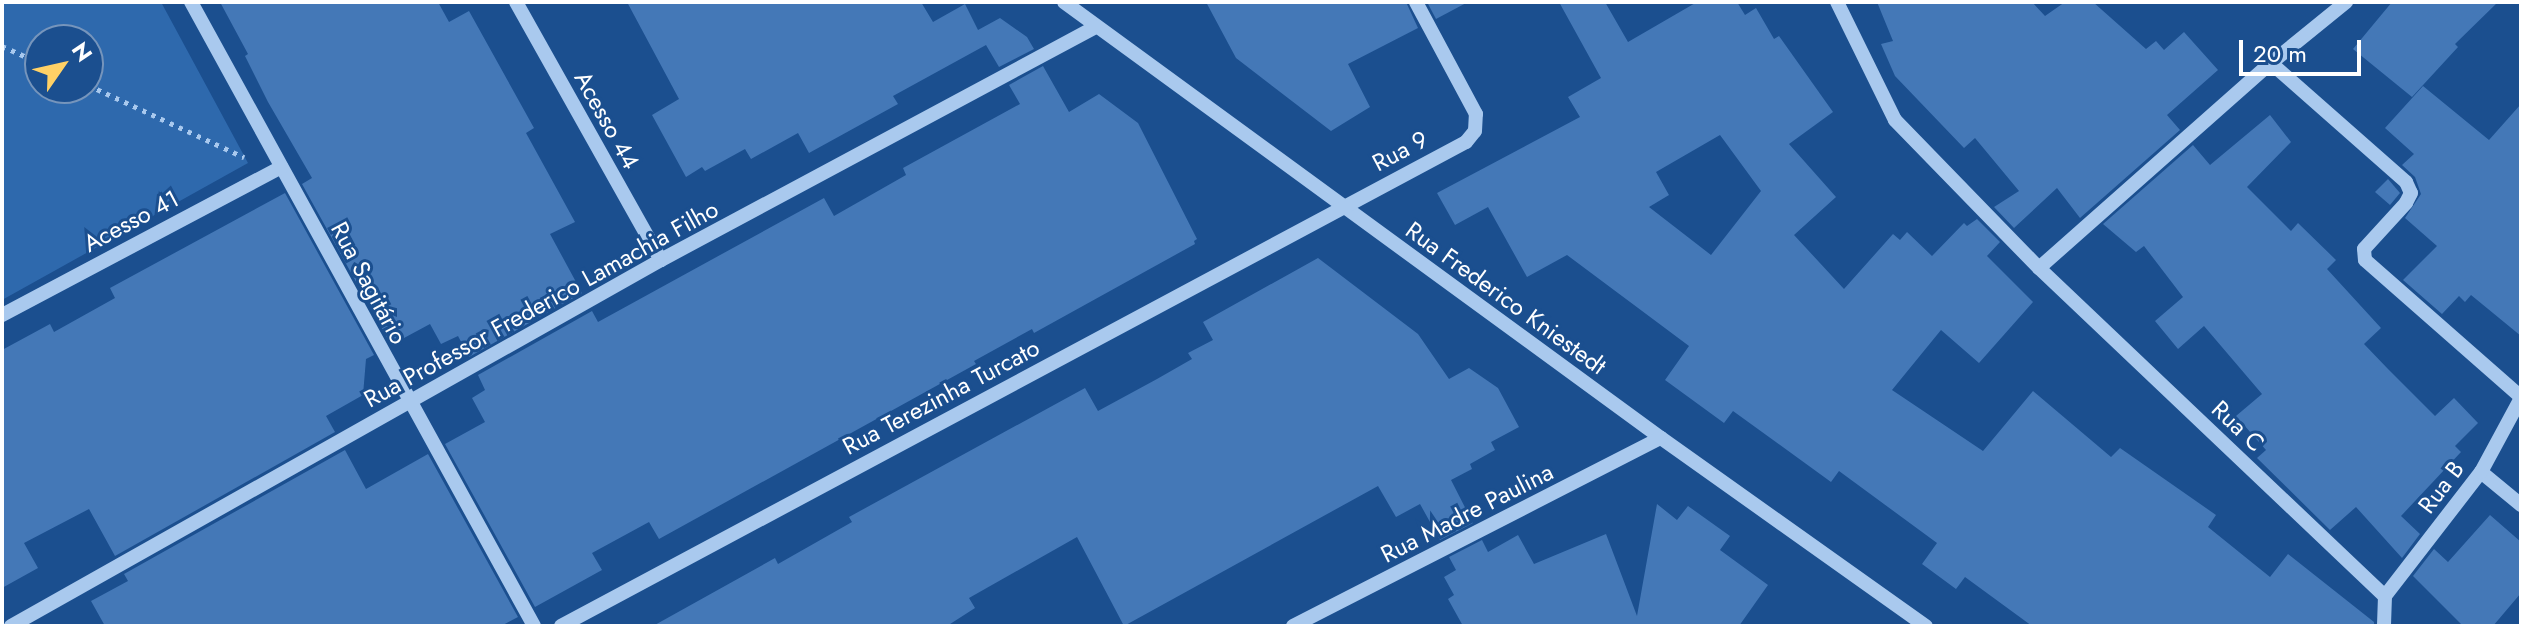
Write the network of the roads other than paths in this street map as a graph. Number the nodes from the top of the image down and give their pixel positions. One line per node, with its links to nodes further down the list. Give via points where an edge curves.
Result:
1 (191, 2): 9 (street, Rua Sagitário)
2 (516, 2): 11 (street, Acesso 44)
3 (1064, 2): 7 (street, Rua Frederico Kniestedt)
4 (1416, 2): 10 (street, Rua 9, via 1469,96 1475,131 1466,142)
5 (1837, 2): 12 (street, Rua C, via 1895,120)
6 (2346, 2): 8 (street)
7 (1095, 27): 10 (street, Rua Frederico Kniestedt); 11 (street, Rua Professor Frederico Lamachia Filho)
8 (2271, 63): 12 (street); 14 (street, via 2406,182 2411,193 2364,249 2365,260)
9 (277, 169): 13 (street, Acesso 41); 15 (street, Rua Sagitário)
10 (1343, 207): 16 (street, Rua Frederico Kniestedt); 22 (street, Rua Terezinha Turcato)
11 (661, 260): 15 (street, Rua Professor Frederico Lamachia Filho)
12 (2039, 268): 19 (street, Rua C)
13 (2, 315)
14 (2521, 397): 17 (street, Rua B)
15 (409, 403): 20 (street, Rua Professor Frederico Lamachia Filho); 21 (street, Rua Sagitário)
16 (1661, 438): 23 (street, Rua Madre Paulina); 24 (street, Rua Frederico Kniestedt)
17 (2481, 472): 18 (street); 19 (street, Rua B)
18 (2521, 505)
19 (2385, 596): 25 (street)
20 (11, 626)
21 (534, 626)
22 (561, 626)
23 (1293, 626)
24 (1926, 626)
25 (2384, 626)

